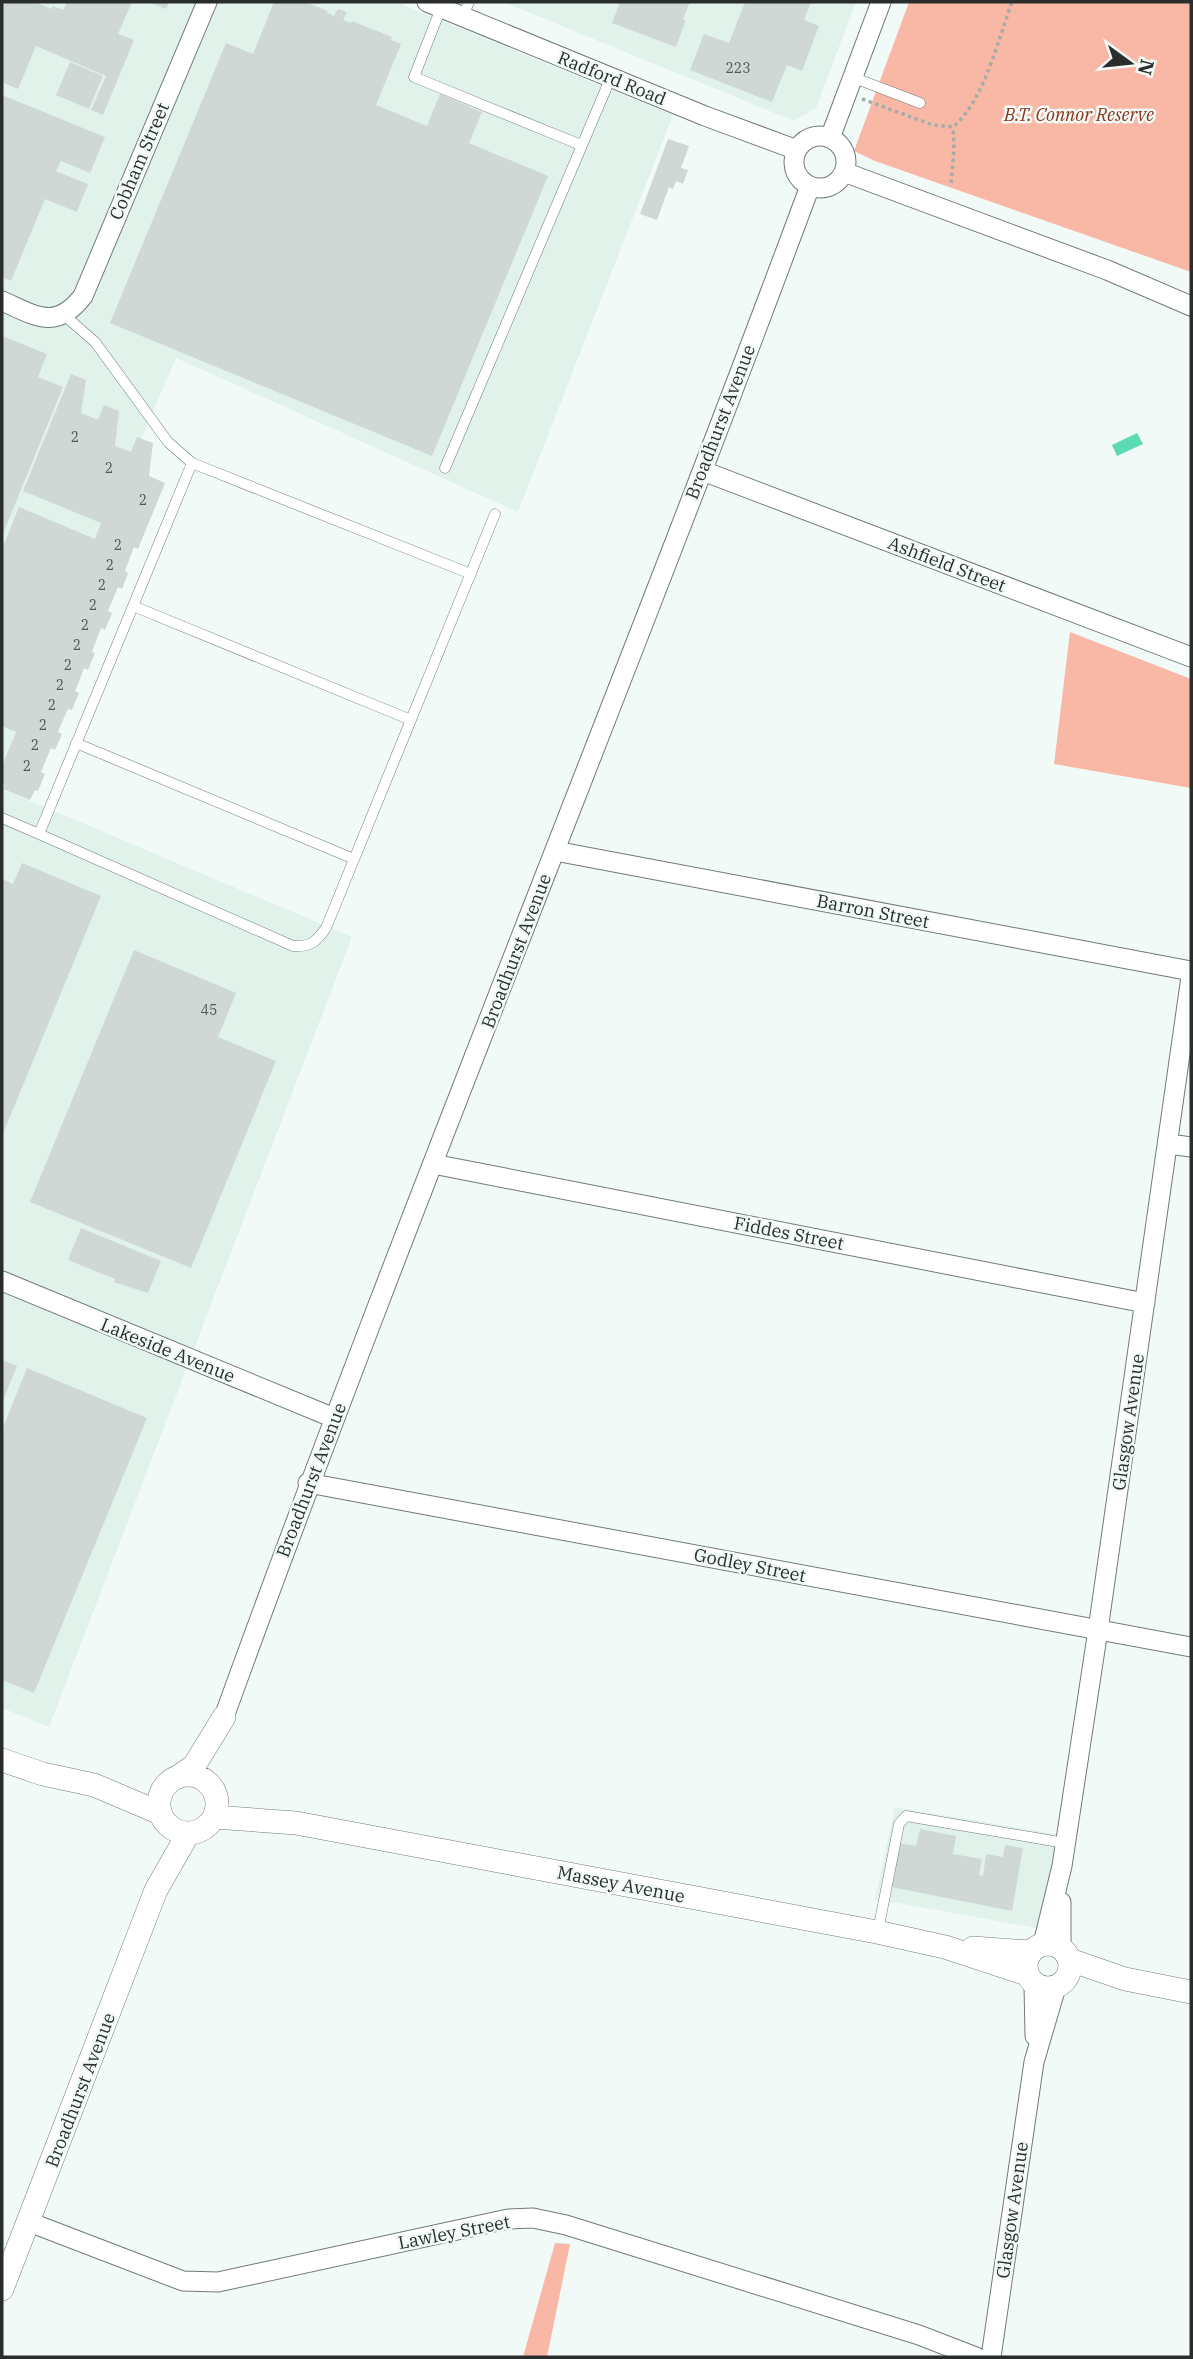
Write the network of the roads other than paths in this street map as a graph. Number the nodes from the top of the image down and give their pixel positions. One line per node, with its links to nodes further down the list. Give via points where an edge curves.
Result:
1 (207, 2): 15 (street, Cobham Street, via 83,296)
2 (881, 2): 6 (street)
3 (434, 5): 4 (street, Radford Road); 9 (lane, via 414,77)
4 (466, 9): 5 (street, Radford Road)
5 (611, 77): 9 (lane); 10 (street, Radford Road)
6 (849, 85): 7 (lane); 8 (street)
7 (920, 103)
8 (830, 138): 10 (street, via 815,137); 11 (street, via 842,148)
9 (581, 145): 17 (lane)
10 (797, 150): 12 (street, via 795,167)
11 (844, 172): 12 (street, via 834,184); 14 (street)
12 (810, 186): 18 (street, Broadhurst Avenue)
13 (2, 301): 15 (street, via 39,317)
14 (1191, 306)
15 (64, 315): 16 (lane, via 95,342 168,442)
16 (192, 463): 20 (lane); 21 (lane)
17 (445, 468)
18 (703, 471): 22 (street, Ashfield Street); 27 (street, Broadhurst Avenue)
19 (495, 514): 20 (lane)
20 (471, 574): 23 (lane)
21 (133, 606): 23 (lane); 24 (lane)
22 (1191, 657)
23 (411, 720): 28 (lane)
24 (76, 743): 26 (lane); 28 (lane)
25 (2, 818): 26 (lane)
26 (39, 834): 28 (lane, via 293,946 316,942 326,928)
27 (555, 851): 29 (street, Barron Street); 33 (street, Broadhurst Avenue)
28 (354, 859)
29 (1191, 971)
30 (1191, 977): 31 (street, Glasgow Avenue)
31 (1169, 1144): 32 (street); 35 (street, Glasgow Avenue)
32 (1191, 1147)
33 (433, 1164): 35 (street, Fiddes Street); 36 (street, Broadhurst Avenue)
34 (2, 1282): 36 (street, Lakeside Avenue)
35 (1145, 1303): 38 (street, Glasgow Avenue)
36 (334, 1418): 37 (street, Broadhurst Avenue)
37 (308, 1483): 38 (street, Godley Street); 40 (street, Broadhurst Avenue)
38 (1098, 1630): 39 (street, Godley Street); 49 (street, Glasgow Avenue)
39 (1191, 1647)
40 (223, 1717): 42 (street, Broadhurst Avenue, via 194,1766); 44 (street, Broadhurst Avenue, via 213,1759)
41 (2, 1760): 43 (street)
42 (171, 1782): 43 (street); 44 (street, via 196,1776); 46 (street, via 159,1804)
43 (94, 1785): 46 (street)
44 (213, 1790): 45 (street, via 217,1800); 47 (street, Massey Avenue)
45 (214, 1817): 47 (street, Massey Avenue); 48 (street, via 203,1829)
46 (163, 1818): 48 (street, via 172,1829); 50 (street, Broadhurst Avenue, via 166,1846)
47 (296, 1823): 51 (street, Massey Avenue)
48 (188, 1834): 50 (street, Broadhurst Avenue)
49 (1065, 1843): 51 (lane, via 906,1816 899,1824); 52 (street, Glasgow Avenue)
50 (156, 1890): 54 (street, Broadhurst Avenue)
51 (877, 1932): 52 (street, Massey Avenue)
52 (1048, 1966): 53 (street, Massey Avenue); 57 (street, Glasgow Avenue)
53 (1191, 1992)
54 (29, 2221): 55 (street, Broadhurst Avenue); 56 (street, Lawley Street, via 183,2281 200,2283 508,2219 533,2218)
55 (2, 2289)
56 (919, 2334): 57 (street, Lawley Street); 58 (street, Lawley Street)
57 (992, 2351)
58 (976, 2357)

